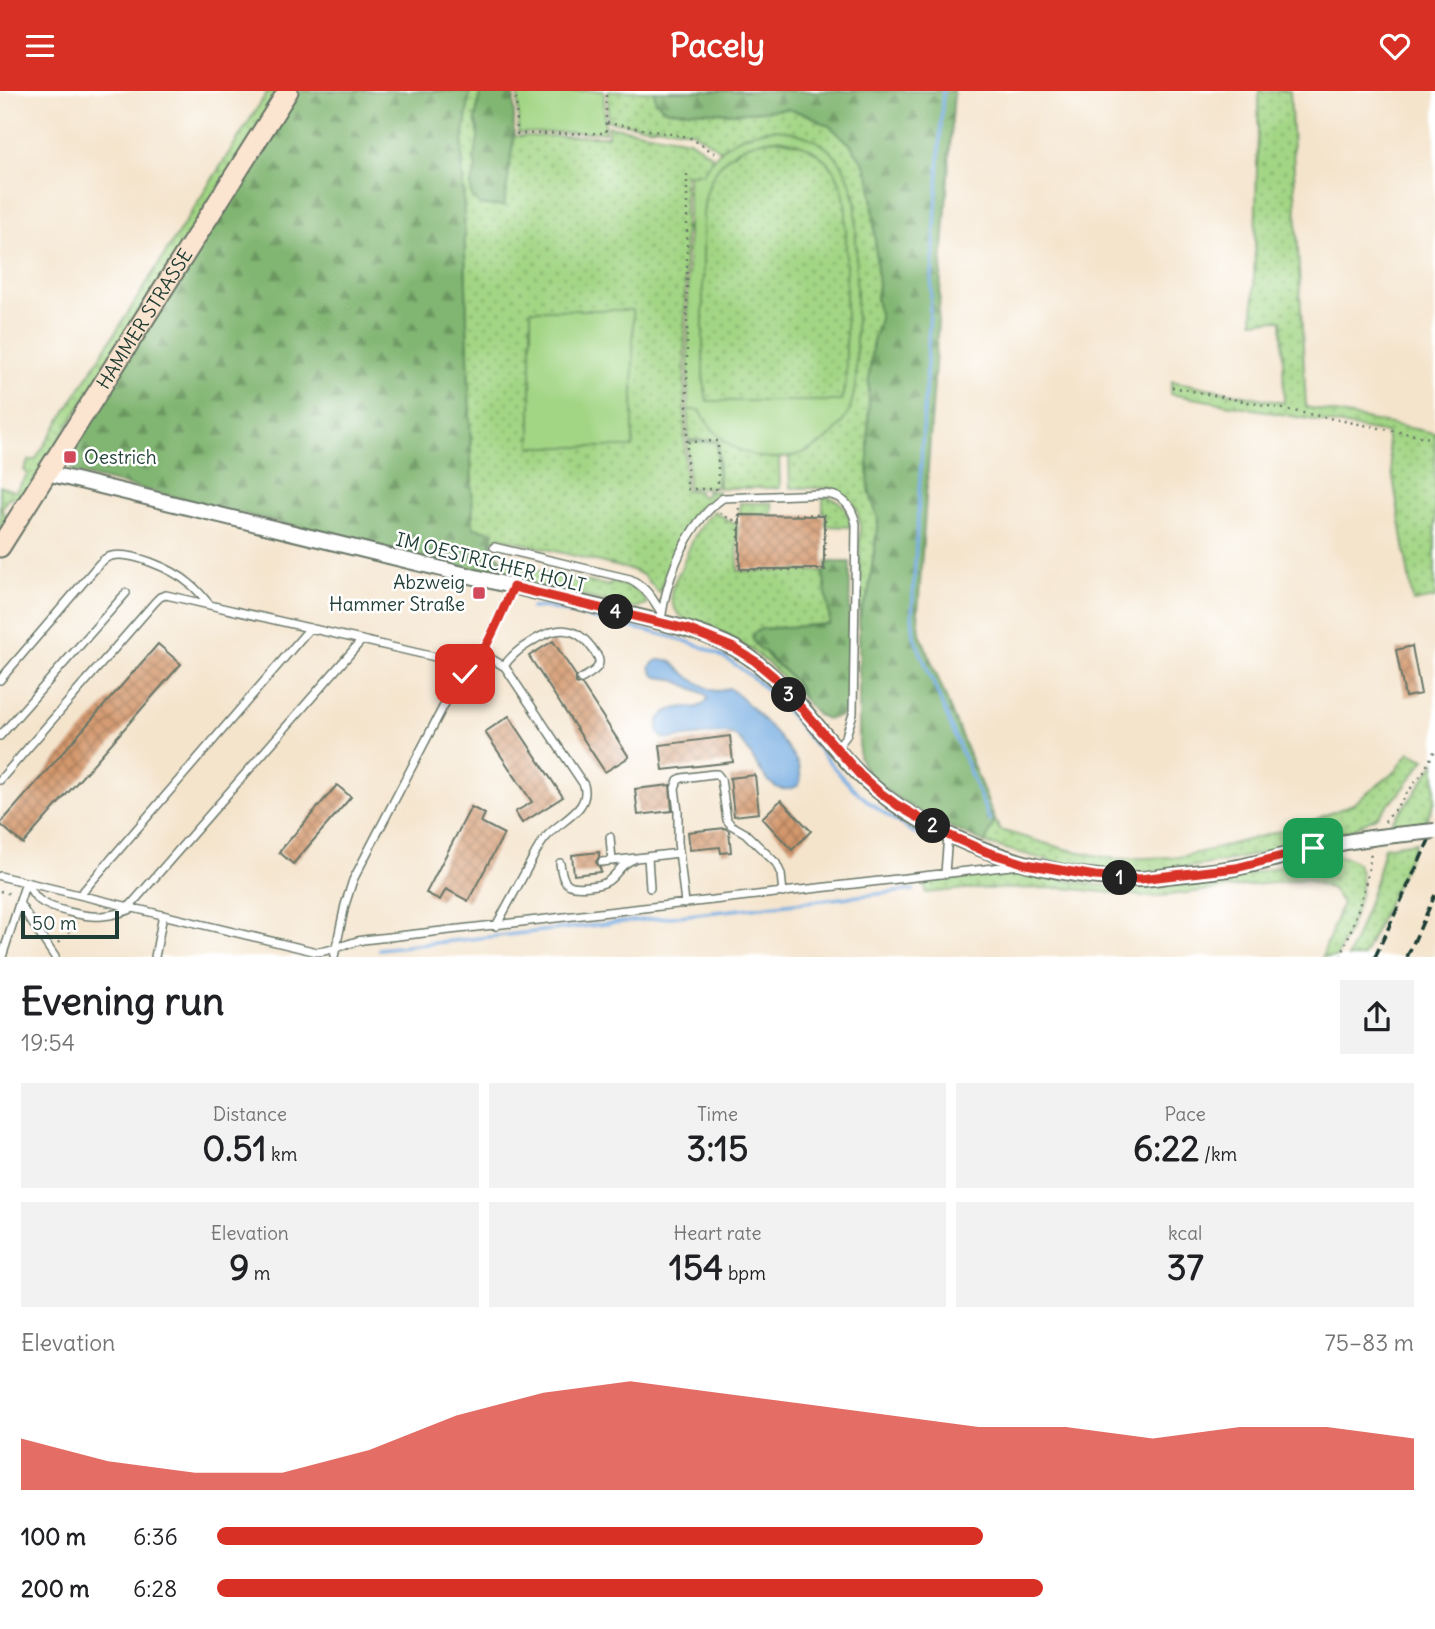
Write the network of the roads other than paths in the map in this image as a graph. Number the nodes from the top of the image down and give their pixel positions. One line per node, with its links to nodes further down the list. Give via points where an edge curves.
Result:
1 (288, 91): 2 (main road, HAMMER STRASSE)
2 (47, 473): 3 (main road, HAMMER STRASSE); 5 (street, IM OESTRICHER HOLT)
3 (0, 547)
4 (494, 547): 8 (lane, via 640,583)
5 (513, 587): 8 (street, IM OESTRICHER HOLT); 11 (lane)
6 (125, 593): 16 (lane)
7 (210, 605): 9 (lane); 15 (lane, via 175,573 133,557 107,558); 18 (lane, via 160,597)
8 (661, 618): 17 (street, IM OESTRICHER HOLT, via 755,661); 17 (lane, via 676,565 711,506 723,498 840,497 848,503 856,524 853,715)
9 (310, 628): 10 (lane); 34 (lane)
10 (362, 640): 12 (lane); 37 (lane)
11 (482, 653): 12 (lane); 13 (lane)
12 (474, 666): 41 (lane, via 453,688 353,880)
13 (504, 666): 14 (lane, via 510,656 543,634 566,631 582,636 598,658 596,669); 39 (lane, via 586,791 581,807 539,847)
14 (581, 679)
15 (0, 680)
16 (0, 736)
17 (836, 748): 20 (street, IM OESTRICHER HOLT, via 878,791)
18 (0, 780)
19 (1435, 831): 28 (street, IM OESTRICHER HOLT, bridge, via 1313,848 1236,868 1140,879)
20 (948, 835): 28 (street, IM OESTRICHER HOLT); 29 (lane)
21 (610, 837): 25 (lane)
22 (679, 853): 23 (lane); 33 (lane, via 676,784 682,778 717,774 727,820 776,863); 36 (lane)
23 (648, 857): 24 (lane); 32 (lane)
24 (634, 859): 25 (lane); 27 (lane, via 607,882 575,887 565,881)
25 (612, 861): 26 (lane)
26 (602, 862)
27 (560, 863)
28 (1026, 864): 29 (lane)
29 (944, 873): 33 (lane)
30 (0, 876): 31 (lane)
31 (26, 882): 34 (lane); 35 (lane); 37 (lane, via 35,897 52,907 101,917)
32 (650, 888)
33 (783, 893): 36 (lane)
34 (80, 895): 37 (lane)
35 (19, 903): 40 (lane); 42 (lane)
36 (685, 904): 39 (lane)
37 (132, 908): 38 (lane)
38 (163, 915): 41 (lane); 43 (lane)
39 (496, 926): 41 (lane, via 353,942)
40 (53, 953)
41 (335, 953)
42 (2, 957)
43 (155, 957)

